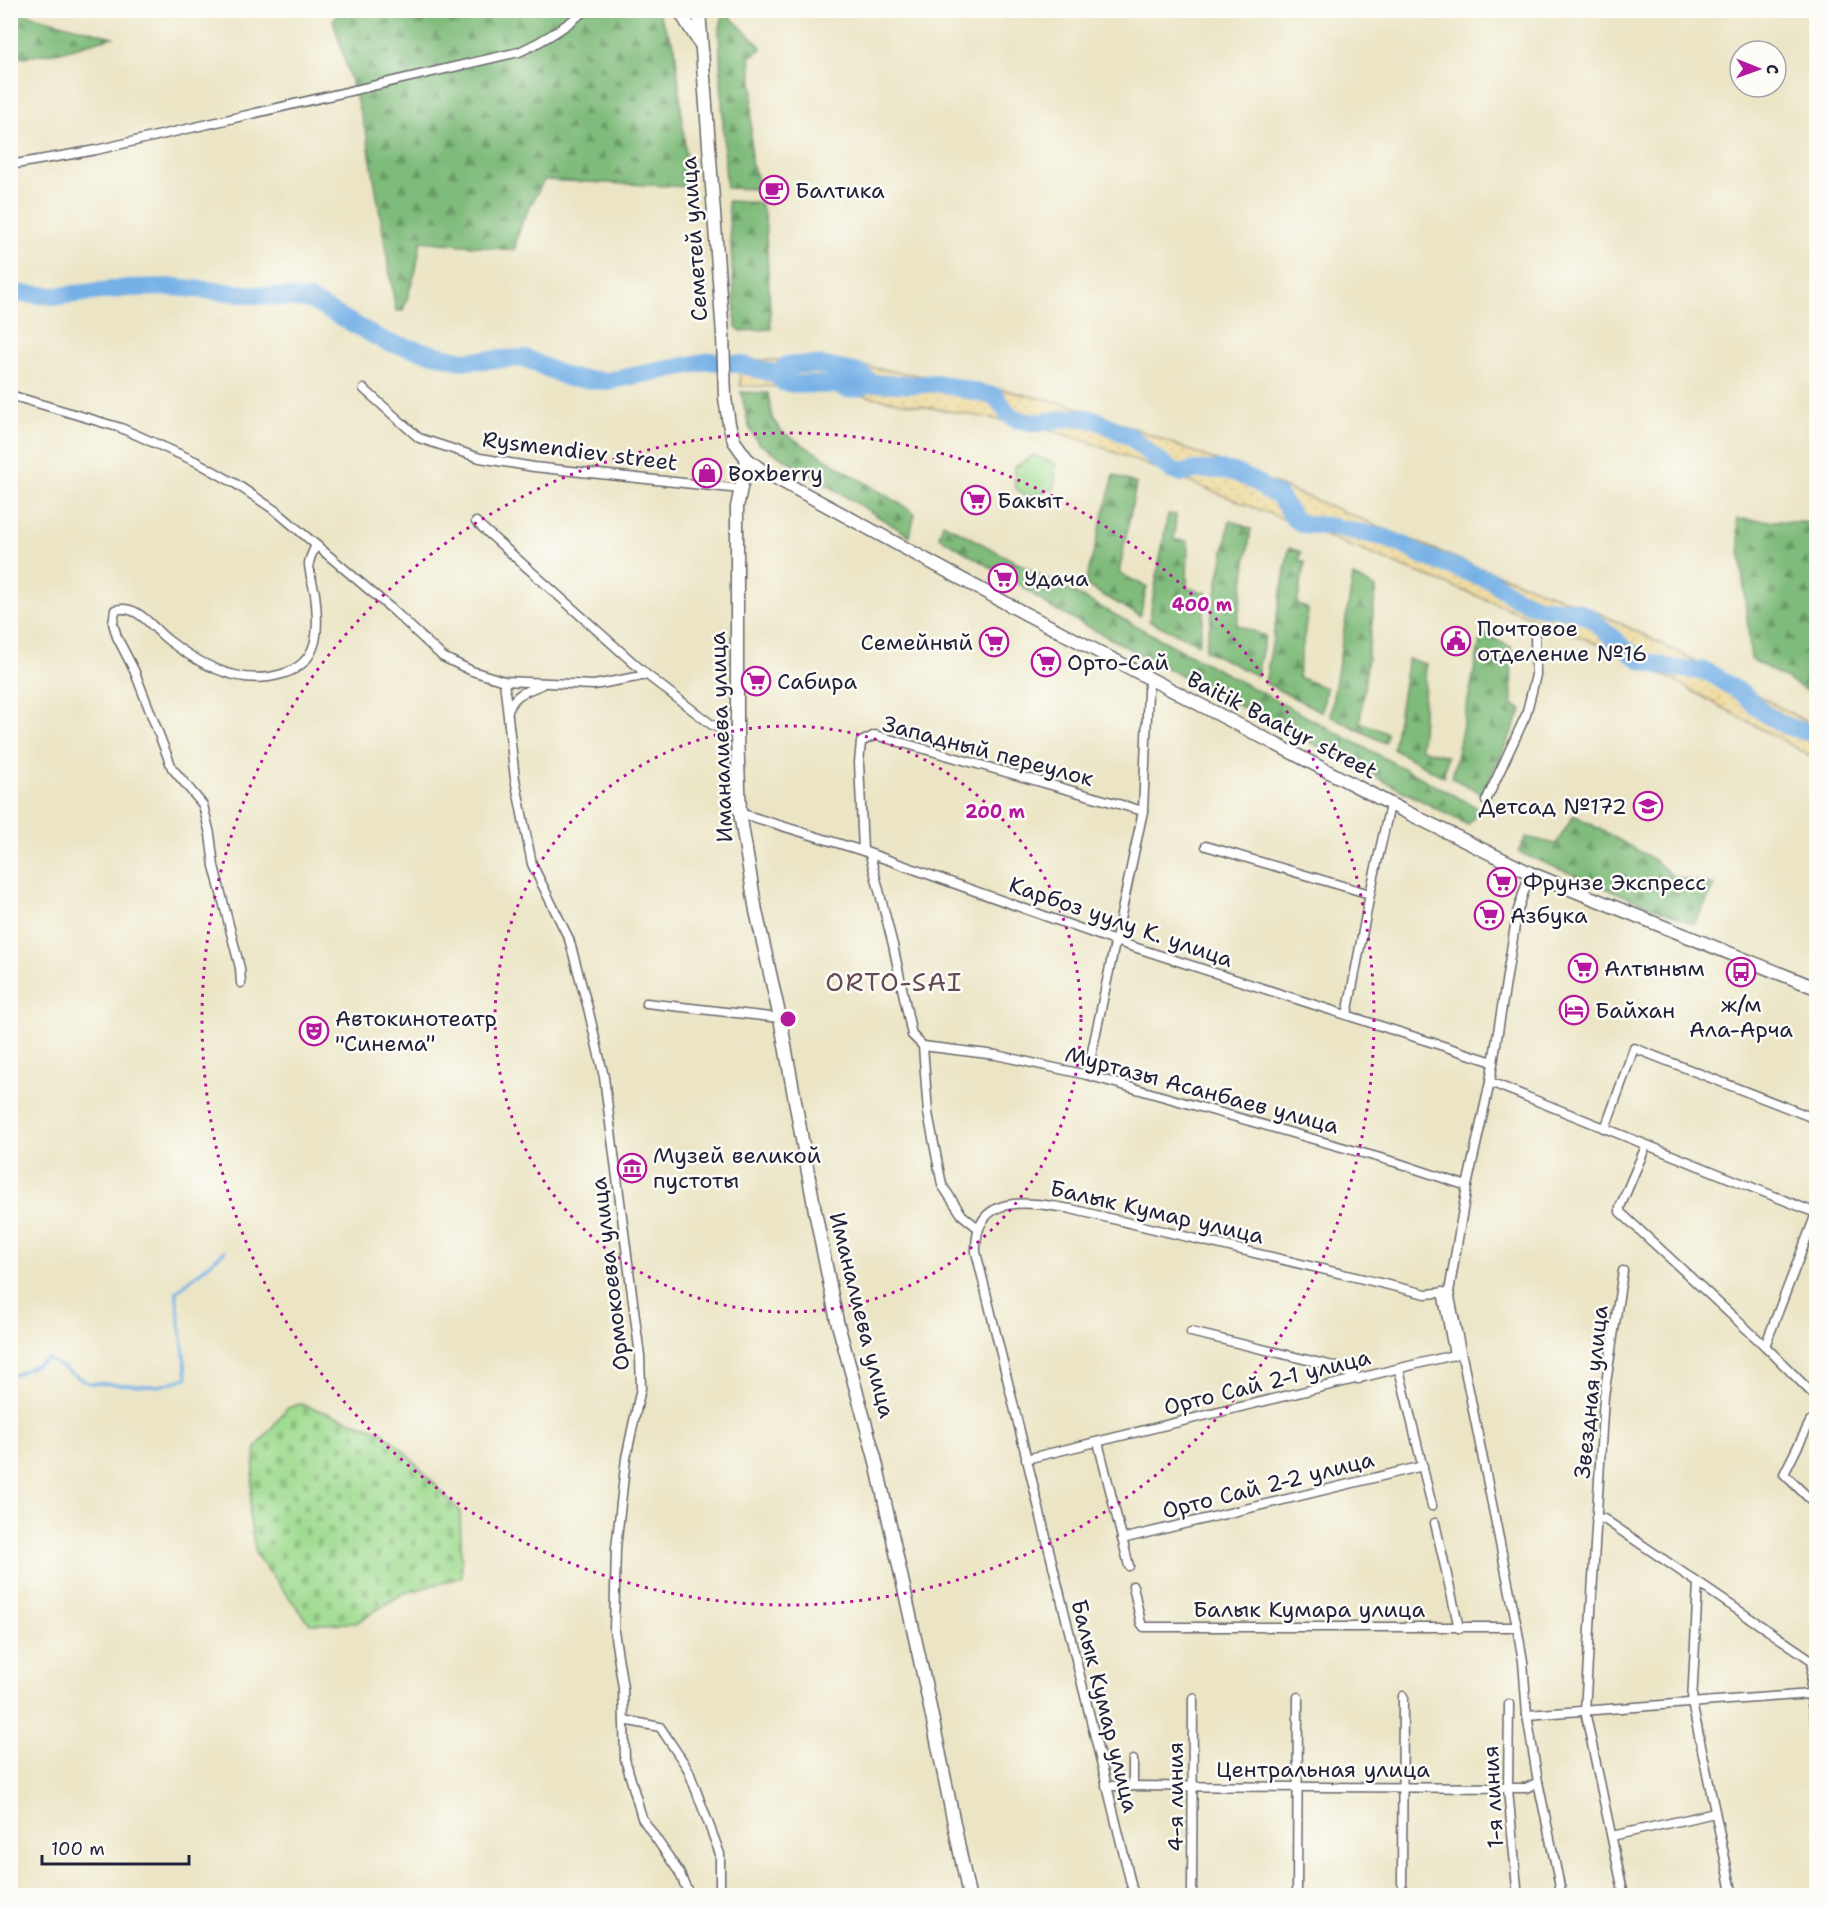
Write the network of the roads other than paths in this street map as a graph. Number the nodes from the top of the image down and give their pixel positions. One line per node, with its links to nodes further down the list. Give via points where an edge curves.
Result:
1 (585, 10): 6 (street, via 568,26 519,52 96,150)
2 (679, 10): 5 (main road)
3 (699, 10): 5 (main road, Семетей улица)
4 (709, 10): 5 (main road)
5 (701, 46): 9 (main road, Семетей улица, via 725,398 735,441)
6 (10, 165)
7 (364, 389): 10 (street, Rysmendiev street, via 419,438 480,458)
8 (10, 395): 12 (street, via 121,428 197,462 276,511)
9 (747, 459): 10 (main road, Иманалиева улица); 15 (main road, Baitik Baatyr street, via 779,480)
10 (740, 489): 19 (main road, Иманалиева улица)
11 (476, 522): 14 (street)
12 (316, 545): 16 (street, via 443,657); 29 (street, via 309,562 316,611 313,651 292,672 259,678 232,676 188,654 133,610 115,610 113,615 117,637 172,768 202,805)
13 (1535, 636): 20 (street, via 1536,675 1526,715)
14 (647, 675): 17 (street, via 594,685); 19 (street, via 712,725)
15 (1150, 680): 21 (main road, Baitik Baatyr street); 22 (street)
16 (504, 681): 17 (street); 18 (street, Ормокоева улица)
17 (544, 683): 18 (street, via 519,694)
18 (508, 711): 73 (street, Ормокоева улица, via 515,779 532,864 569,939 604,1077 640,1356 641,1388 626,1458 616,1548 614,1631)
19 (737, 735): 23 (main road, Иманалиева улица)
20 (1486, 801)
21 (1390, 805): 26 (main road, Baitik Baatyr street); 27 (street)
22 (1143, 811): 25 (street, Западный переулок, via 875,735 861,742 859,763); 28 (street)
23 (740, 813): 25 (street, Карбоз уулу К. улица); 33 (main road, Иманалиева улица, via 756,911)
24 (1206, 846): 27 (street)
25 (866, 853): 28 (street, Карбоз уулу К. улица); 34 (street, via 893,945 912,1035)
26 (1530, 873): 30 (main road, Baitik Baatyr street); 35 (street, via 1517,914)
27 (1370, 894): 32 (street)
28 (1115, 941): 32 (street, Карбоз уулу К. улица); 36 (street)
29 (241, 982)
30 (1816, 988)
31 (646, 1003): 33 (street)
32 (1347, 1015): 35 (street, Карбоз уулу К. улица)
33 (780, 1018): 90 (main road, Иманалиева улица, via 837,1321 875,1458)
34 (923, 1046): 36 (street, Муртазы Асанбаев улица, via 996,1055); 43 (street, via 928,1113 942,1185 962,1215)
35 (1493, 1062): 37 (street)
36 (1088, 1075): 41 (street, Муртазы Асанбаев улица)
37 (1490, 1082): 39 (street); 41 (street)
38 (1816, 1119): 39 (street, via 1634,1048)
39 (1605, 1129): 40 (street)
40 (1646, 1146): 42 (street); 47 (street, via 1620,1212)
41 (1467, 1186): 45 (street)
42 (1816, 1214): 47 (street)
43 (978, 1228): 45 (street, Балык Кумар улица, via 985,1216 1003,1205 1036,1203 1426,1294); 53 (street, Балык Кумар улица, via 976,1252)
44 (1623, 1271): 57 (street, Звездная улица, via 1604,1396)
45 (1446, 1292): 48 (street, Орто Сай 2-1 улица, via 1455,1354); 63 (street)
46 (1191, 1332): 49 (street, via 1337,1368)
47 (1765, 1346): 50 (street)
48 (1399, 1369): 49 (street, Орто Сай 2-1 улица); 54 (street)
49 (1359, 1379): 52 (street, Орто Сай 2-1 улица)
50 (1816, 1397)
51 (1810, 1422): 55 (street, via 1784,1473)
52 (1098, 1442): 53 (street, Орто Сай 2-1 улица); 59 (street)
53 (1026, 1459): 77 (street, Балык Кумар улица)
54 (1423, 1466): 56 (street); 59 (street, Орто Сай 2-2 улица)
55 (1816, 1505)
56 (1432, 1506)
57 (1596, 1518): 61 (street, via 1604,1518); 71 (street, Звездная улица)
58 (1436, 1522): 64 (street)
59 (1122, 1539): 60 (street)
60 (1129, 1566)
61 (1698, 1583): 65 (street, via 1812,1661); 69 (street)
62 (1133, 1586): 64 (street, Балык Кумара улица, via 1144,1627)
63 (1517, 1627): 64 (street, Балык Кумара улица); 72 (street)
64 (1460, 1628)
65 (1810, 1694): 69 (street); 74 (street)
66 (1403, 1696): 81 (street)
67 (1298, 1697): 80 (street)
68 (1193, 1698): 79 (street, 4-я линия)
69 (1692, 1703): 71 (street); 83 (street)
70 (1509, 1704): 82 (street, 1-я линия)
71 (1585, 1711): 72 (street); 84 (street, Звездная улица)
72 (1527, 1715): 76 (street)
73 (624, 1720): 88 (street, Ормокоева улица, via 625,1759 642,1818 679,1872); 89 (street, via 660,1728 688,1769 720,1854)
74 (1816, 1725)
75 (1133, 1760): 78 (street)
76 (1538, 1782): 82 (street, Центральная улица, via 1526,1788); 93 (street)
77 (1106, 1786): 78 (street, Центральная улица); 91 (street, Балык Кумар улица)
78 (1133, 1786): 79 (street, Центральная улица)
79 (1193, 1787): 80 (street, Центральная улица); 92 (street, 4-я линия)
80 (1297, 1787): 81 (street, Центральная улица); 87 (street)
81 (1402, 1788): 82 (street, Центральная улица); 85 (street)
82 (1508, 1789): 86 (street, 1-я линия)
83 (1715, 1813): 84 (street); 95 (street)
84 (1611, 1836): 94 (street, Звездная улица)
85 (1402, 1883)
86 (1517, 1888)
87 (1297, 1895)
88 (690, 1896)
89 (720, 1896)
90 (969, 1896)
91 (1134, 1896)
92 (1192, 1896)
93 (1563, 1896)
94 (1624, 1896)
95 (1733, 1896)

